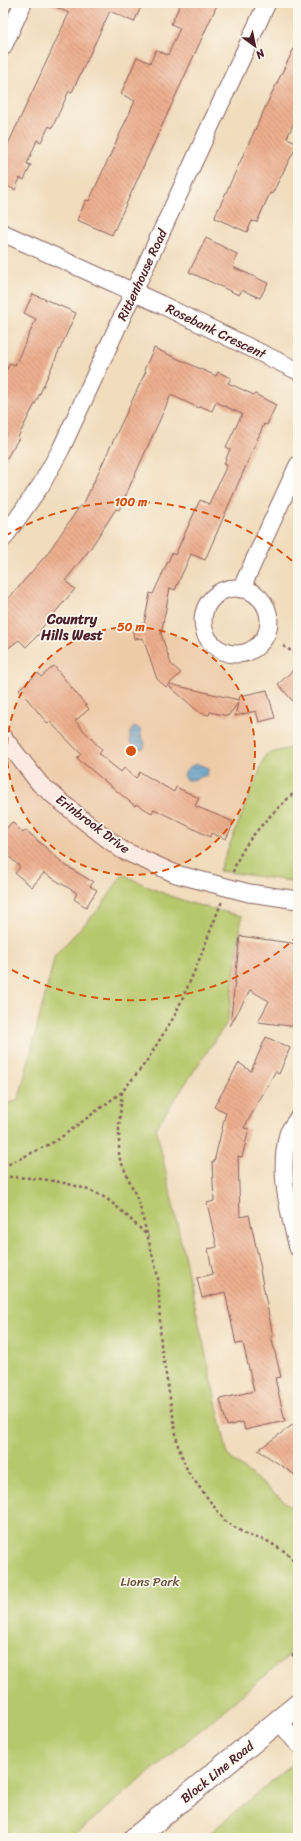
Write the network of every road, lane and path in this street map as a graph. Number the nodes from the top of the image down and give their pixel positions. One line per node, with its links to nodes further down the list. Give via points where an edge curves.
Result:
1 (23, 3): 3 (street)
2 (266, 3): 5 (street, Rittenhouse Road)
3 (3, 47)
4 (3, 233): 5 (street, Rosebank Crescent)
5 (134, 292): 6 (street, Rosebank Crescent); 8 (street, Rittenhouse Road, via 61,449 41,485)
6 (298, 371)
7 (298, 465): 9 (street)
8 (3, 539)
9 (241, 589)
10 (283, 646): 11 (path)
11 (298, 655)
12 (3, 737): 15 (street, Erinbrook Drive, via 40,784 122,850 176,874 249,893)
13 (298, 788): 14 (path, via 269,817 239,855)
14 (231, 877)
15 (298, 900)
16 (222, 901): 17 (path, via 175,1015 146,1062)
17 (122, 1092): 19 (path, via 56,1141); 21 (path, via 119,1157 139,1203)
18 (298, 1118): 22 (street, via 288,1133 284,1186)
19 (3, 1167)
20 (3, 1177): 21 (path, via 29,1177 66,1184 103,1196)
21 (149, 1237): 23 (path, via 158,1276 161,1345 178,1446 188,1472 225,1521 247,1535 268,1541 286,1552)
22 (298, 1248)
23 (298, 1566)
24 (292, 1654): 25 (path)
25 (298, 1660)
26 (298, 1705): 27 (street, Block Line Road)
27 (279, 1721): 28 (street); 29 (street, Block Line Road)
28 (298, 1744)
29 (135, 1838)

